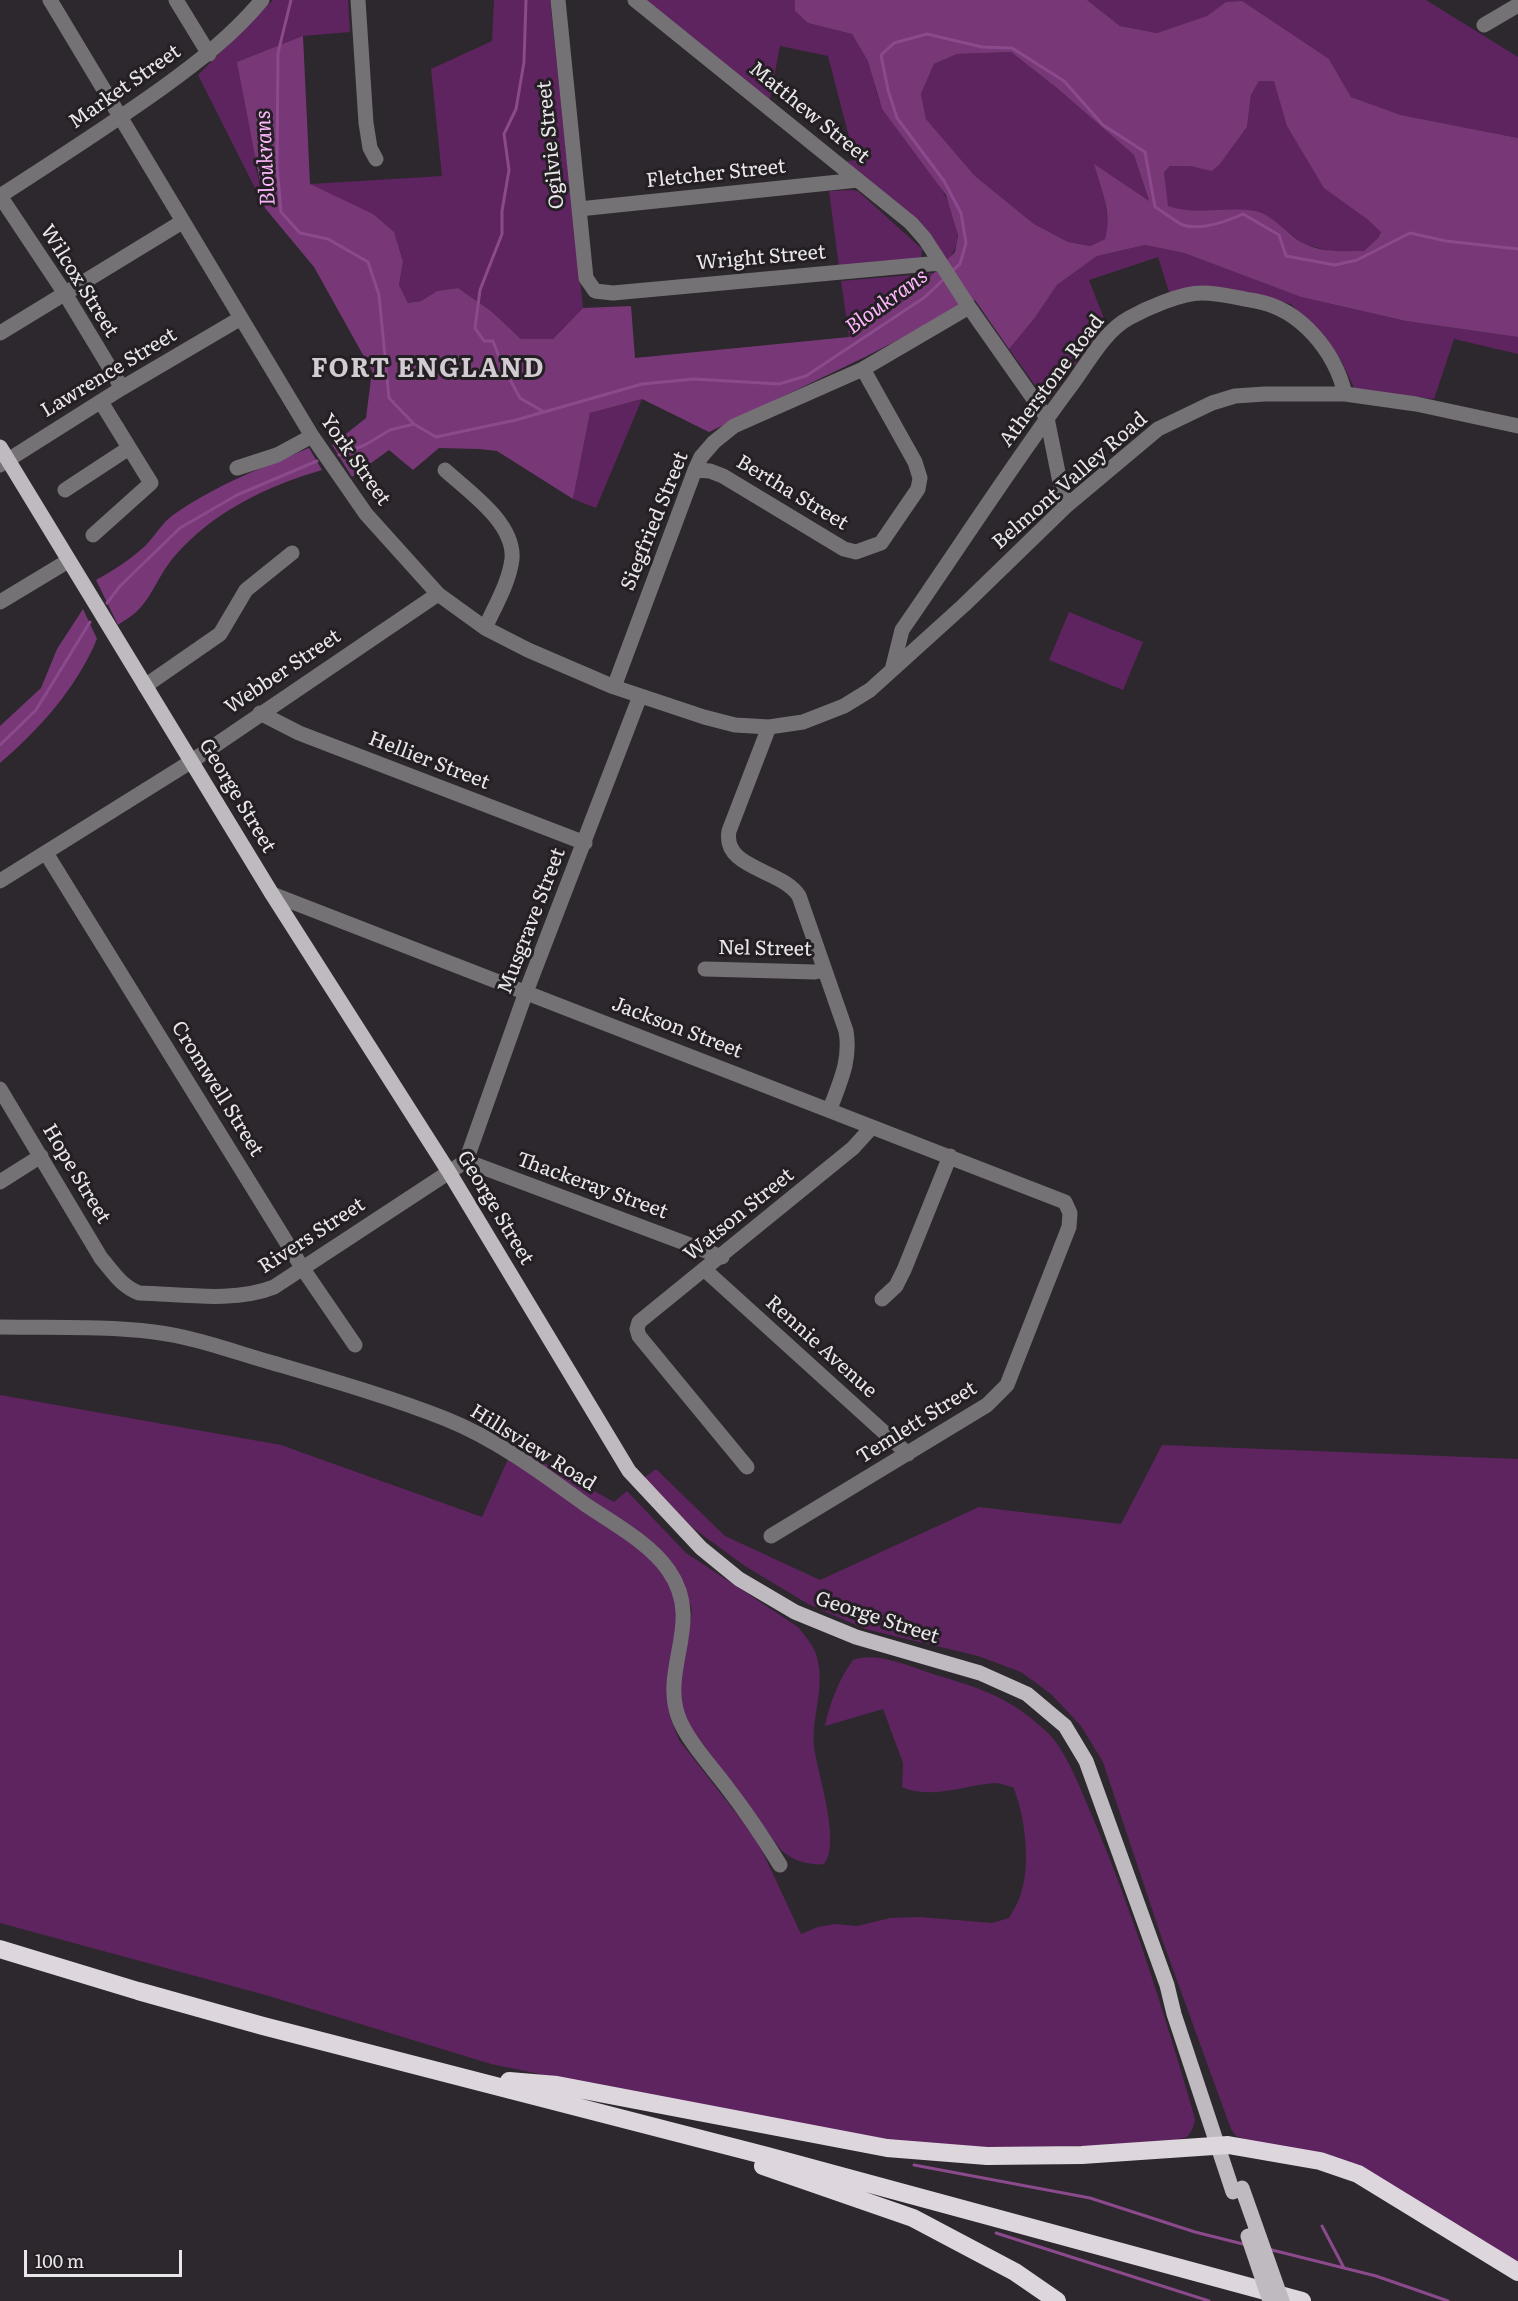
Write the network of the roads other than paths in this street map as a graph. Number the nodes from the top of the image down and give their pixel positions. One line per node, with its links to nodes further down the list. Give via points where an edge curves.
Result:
1 (50, 0): 10 (street, York Street)
2 (176, 0): 9 (street)
3 (262, 0): 9 (street, Market Street)
4 (358, 0): 11 (street, via 366,123)
5 (558, 0): 14 (street, Ogilvie Street)
6 (635, 0): 12 (street, Matthew Street)
7 (1518, 5): 8 (street)
8 (1484, 25)
9 (209, 54): 10 (street, Market Street)
10 (120, 118): 13 (street, Market Street); 15 (street, York Street)
11 (376, 159)
12 (858, 180): 14 (street, Fletcher Street); 16 (street, Matthew Street, via 911,223)
13 (0, 196): 18 (street, Wilcox Street)
14 (579, 209): 17 (street, Ogilvie Street)
15 (182, 222): 18 (street); 20 (street, York Street)
16 (944, 270): 17 (street, Wright Street, via 604,293); 19 (street, Matthew Street)
17 (590, 285)
18 (64, 292): 21 (street); 23 (street, Wilcox Street)
19 (969, 307): 22 (street, Siegfried Street); 26 (street, Matthew Street)
20 (241, 318): 23 (street, Lawrence Street); 28 (street, York Street)
21 (0, 333)
22 (863, 369): 33 (street, Siegfried Street, via 734,426 714,442); 33 (street, Bertha Street, via 920,478 918,489 881,543 856,552 844,549 723,476)
23 (122, 388): 25 (street, Lawrence Street)
24 (1346, 394): 26 (street, Atherstone Road, via 1335,364 1322,345 1281,308 1202,293 1161,304 1128,318 1113,330); 27 (street, Belmont Valley Road); 35 (street, Belmont Valley Road, via 1234,396 1212,403 1158,429)
25 (101, 402): 29 (street); 30 (street, Lawrence Street)
26 (1047, 418): 35 (street, Matthew Street); 42 (street, Atherstone Road, via 902,630)
27 (1518, 426)
28 (312, 436): 31 (street, via 277,455); 39 (street, York Street, via 366,514)
29 (129, 448): 34 (street); 36 (street, via 150,485)
30 (3, 457): 38 (main road, George Street)
31 (237, 468)
32 (445, 470): 41 (street, via 507,533 512,558 503,590)
33 (695, 470): 44 (street, Siegfried Street)
34 (65, 490)
35 (1065, 507): 42 (street, Belmont Valley Road)
36 (93, 535)
37 (292, 553): 43 (street, via 246,590 220,634)
38 (68, 561): 40 (street); 43 (main road, George Street)
39 (438, 594): 41 (street, York Street); 46 (street, Webber Street)
40 (0, 602)
41 (485, 628): 44 (street, York Street)
42 (892, 670): 47 (street, Belmont Valley Road, via 844,706)
43 (145, 686): 49 (main road, George Street)
44 (614, 687): 45 (street, York Street)
45 (640, 696): 48 (street, York Street, via 735,725); 50 (street, Musgrave Street)
46 (260, 713): 49 (street, Webber Street); 50 (street, Hellier Street, via 298,733)
47 (803, 722): 48 (street, York Street)
48 (769, 727): 55 (street, via 729,831 728,843 740,859 794,889)
49 (192, 761): 51 (street, Webber Street); 53 (main road, George Street)
50 (585, 843): 56 (street, Musgrave Street)
51 (46, 853): 52 (street, Webber Street); 68 (street, Cromwell Street)
52 (0, 881)
53 (272, 894): 56 (street, Jackson Street); 64 (main road, George Street)
54 (705, 969): 55 (street, Nel Street)
55 (824, 970): 58 (street, via 848,1043 847,1060)
56 (526, 992): 58 (street, Jackson Street); 63 (street, Musgrave Street)
57 (0, 1089): 59 (street, Hope Street)
58 (830, 1109): 60 (street, Jackson Street)
59 (6, 1111): 61 (street, Hope Street)
60 (873, 1127): 62 (street, Jackson Street); 67 (street, Watson Street)
61 (40, 1156): 65 (street); 70 (street, Hope Street)
62 (950, 1156): 66 (street, Jackson Street); 71 (street, via 904,1270 896,1286)
63 (466, 1161): 64 (street); 67 (street, Thackeray Street)
64 (449, 1172): 68 (street, Rivers Street); 81 (main road, George Street, via 629,1471 701,1548 738,1579 795,1612 856,1637 980,1673 1027,1694 1065,1726 1086,1761 1106,1814)
65 (0, 1182)
66 (1065, 1202): 74 (street, Temlett Street, via 1070,1213 1069,1227 1007,1385 987,1406)
67 (722, 1257): 69 (street, Watson Street)
68 (303, 1269): 70 (street, Rivers Street, via 257,1294 237,1296 139,1293); 73 (street, Cromwell Street)
69 (705, 1270): 74 (street, Rennie Avenue); 75 (street, Watson Street, via 645,1316 636,1329)
70 (118, 1280)
71 (882, 1299)
72 (0, 1327): 77 (street, Hillsview Road, via 134,1330 180,1336 447,1419 549,1478 656,1554 670,1572 683,1601 682,1641 674,1684 679,1718)
73 (355, 1345)
74 (908, 1454): 76 (street, Temlett Street)
75 (747, 1467)
76 (771, 1536)
77 (780, 1865)
78 (0, 1949): 79 (highway, via 172,2001)
79 (469, 2078): 80 (highway); 81 (highway, via 557,2085 924,2152 987,2156)
80 (608, 2115): 84 (highway, via 912,2218 1015,2272); 87 (highway)
81 (1223, 2146): 82 (main road, George Street); 83 (highway, via 1320,2161 1358,2174)
82 (1238, 2190): 85 (main road, bridge); 86 (main road, bridge)
83 (1518, 2272)
84 (1057, 2301)
85 (1270, 2301)
86 (1282, 2301)
87 (1302, 2301)

